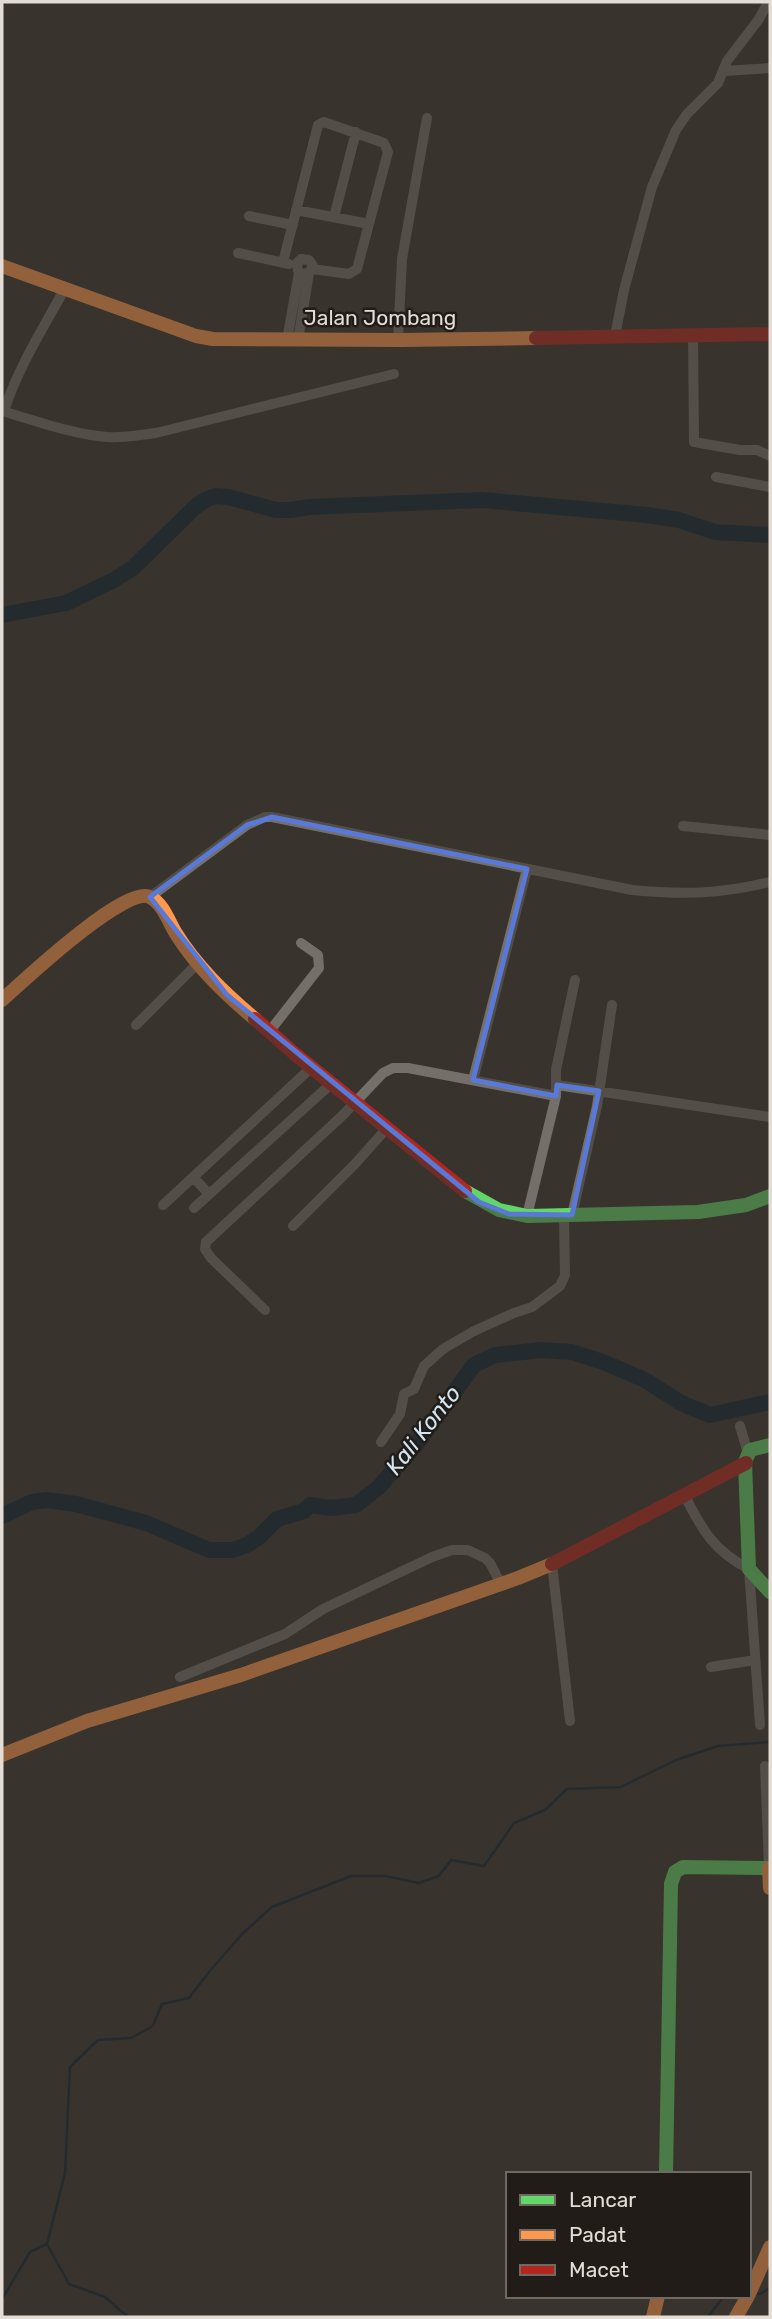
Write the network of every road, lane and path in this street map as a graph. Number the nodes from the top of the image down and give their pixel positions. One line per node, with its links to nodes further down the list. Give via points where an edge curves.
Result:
1 (766, 2): 2 (street)
2 (725, 67): 3 (street); 18 (street, via 718,83 682,120 659,169)
3 (770, 68)
4 (427, 118): 20 (street, via 402,259)
5 (356, 132): 6 (street, via 319,123); 8 (street); 9 (street, via 388,149)
6 (296, 210): 8 (street); 10 (street)
7 (249, 216): 10 (street)
8 (334, 217): 9 (street)
9 (369, 224): 14 (street, via 355,272)
10 (293, 225): 12 (street)
11 (238, 253): 12 (street)
12 (283, 262): 14 (street)
13 (2, 266): 15 (street, Jalan Jombang)
14 (304, 270): 19 (street)
15 (64, 290): 19 (street, Jalan Jombang, via 196,336); 22 (street)
16 (693, 334): 17 (street, Jalan Jombang); 18 (street, Jalan Jombang); 23 (street, via 694,442 757,450)
17 (770, 334)
18 (615, 336): 20 (street, Jalan Jombang)
19 (292, 340): 20 (street, Jalan Jombang)
20 (400, 340)
21 (394, 374): 22 (street, via 123,438 83,433)
22 (3, 411)
23 (770, 456)
24 (716, 477): 25 (street)
25 (770, 487)
26 (683, 826): 27 (street)
27 (770, 835)
28 (527, 869): 29 (street, via 665,893 718,892); 30 (street, via 265,817 247,825); 39 (street)
29 (770, 882)
30 (150, 897): 32 (street, via 164,910); 34 (street, via 137,898 97,919)
31 (301, 943): 37 (street, via 318,955 319,968)
32 (197, 964): 36 (street); 37 (street)
33 (575, 980): 41 (street)
34 (2, 1000)
35 (612, 1005): 42 (street)
36 (136, 1025)
37 (269, 1032): 38 (street)
38 (312, 1067): 40 (street); 46 (street)
39 (473, 1080): 41 (street); 43 (street, via 393,1068)
40 (332, 1083): 43 (street); 47 (street)
41 (556, 1090): 42 (street); 52 (street)
42 (599, 1091): 44 (street); 51 (street)
43 (356, 1102): 45 (street); 54 (street, via 206,1242 211,1258)
44 (770, 1116)
45 (387, 1128): 52 (street, via 479,1202); 53 (street)
46 (193, 1177): 47 (street); 49 (street)
47 (209, 1194): 50 (street)
48 (770, 1196): 51 (street, via 746,1205 698,1212)
49 (163, 1205)
50 (194, 1208)
51 (568, 1215): 52 (street); 56 (street, via 565,1275 560,1286 532,1307 474,1331 429,1361 414,1389 404,1394 400,1415)
52 (527, 1216)
53 (293, 1226)
54 (265, 1310)
55 (740, 1426): 58 (street)
56 (381, 1442)
57 (770, 1445): 58 (street, via 755,1448)
58 (747, 1458): 59 (street); 61 (street)
59 (685, 1496): 60 (street); 61 (street, via 708,1538)
60 (552, 1564): 62 (street); 67 (street)
61 (749, 1569): 63 (street); 64 (street)
62 (501, 1584): 66 (street, via 485,1558 468,1550 452,1550 323,1609 285,1634); 69 (street, via 254,1671 87,1721)
63 (769, 1587)
64 (755, 1660): 65 (street); 68 (street)
65 (711, 1667)
66 (180, 1677)
67 (569, 1721)
68 (760, 1725)
69 (2, 1755)
70 (765, 1766): 71 (street)
71 (769, 1868): 72 (street); 73 (street, via 683,1867 673,1877)
72 (770, 1888)
73 (666, 2172)
74 (770, 2247): 75 (street)
75 (751, 2290)
76 (658, 2298): 78 (street)
77 (747, 2298): 79 (street)
78 (653, 2317)
79 (736, 2317)

